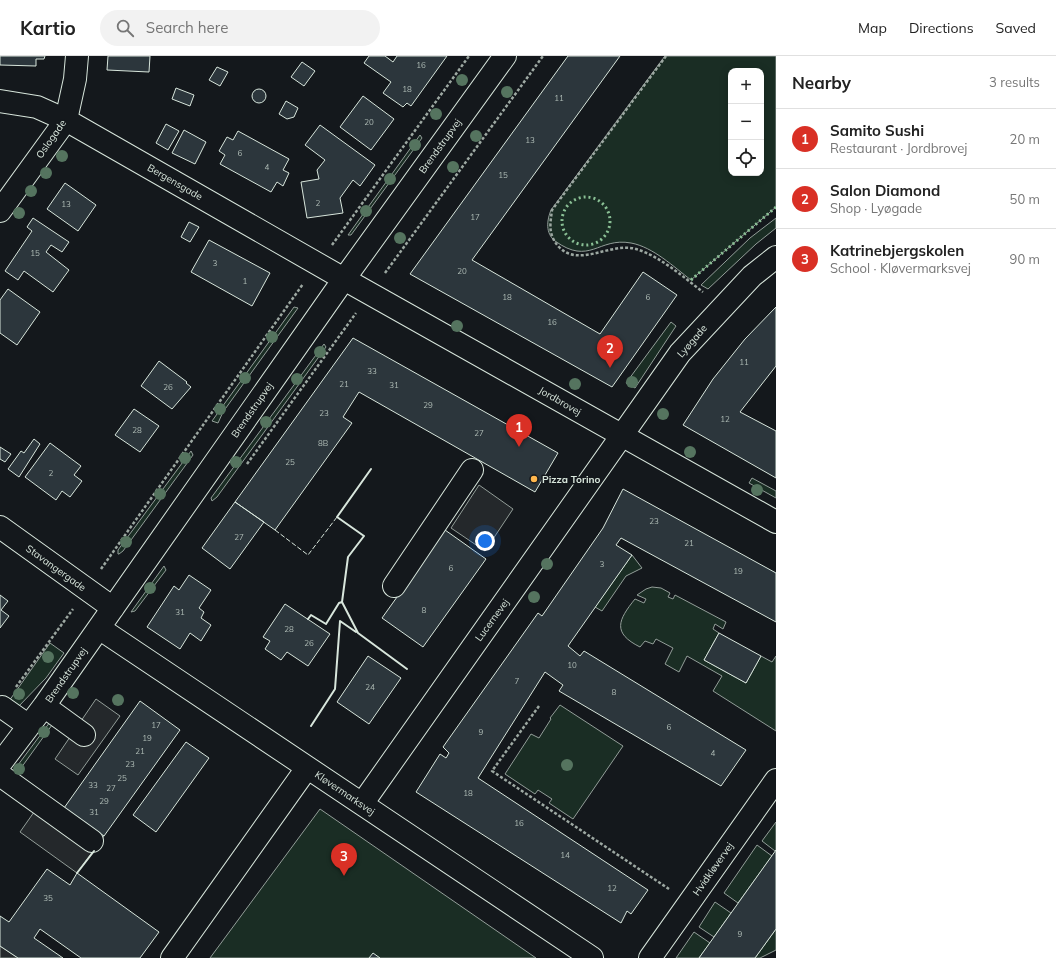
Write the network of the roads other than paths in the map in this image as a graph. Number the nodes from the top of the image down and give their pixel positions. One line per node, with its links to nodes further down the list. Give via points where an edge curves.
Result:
1 (77, 56): 4 (street, Oslogade, via 76,79)
2 (505, 56): 7 (street, Brendstrupvej)
3 (0, 101): 4 (street, Bergensgade, via 37,107)
4 (66, 120): 5 (street, Oslogade); 7 (street, Bergensgade)
5 (0, 211)
6 (776, 257): 8 (street, Lyøgade, via 752,276 680,353)
7 (344, 279): 8 (street, Jordbrovej); 13 (street, Brendstrupvej)
8 (622, 437): 10 (street, Jordbrovej); 23 (street, Lucernevej)
9 (472, 470): 12 (street)
10 (776, 522)
11 (0, 527): 13 (street, Stavangergade)
12 (394, 586)
13 (113, 608): 14 (street, Brendstrupvej)
14 (99, 628): 15 (street, Brendstrupvej); 20 (street, Kløvermarksvej)
15 (44, 706): 17 (street, Brendstrupvej); 18 (street)
16 (2, 707): 17 (street)
17 (29, 726): 19 (street, Brendstrupvej)
18 (84, 735)
19 (0, 764)
20 (307, 768): 23 (street, Kløvermarksvej); 25 (street)
21 (0, 775): 24 (street)
22 (776, 780): 27 (street, Hvidkløvervej)
23 (362, 804): 26 (street, Kløvermarksvej)
24 (92, 841)
25 (172, 958)
26 (592, 958)
27 (650, 958)

